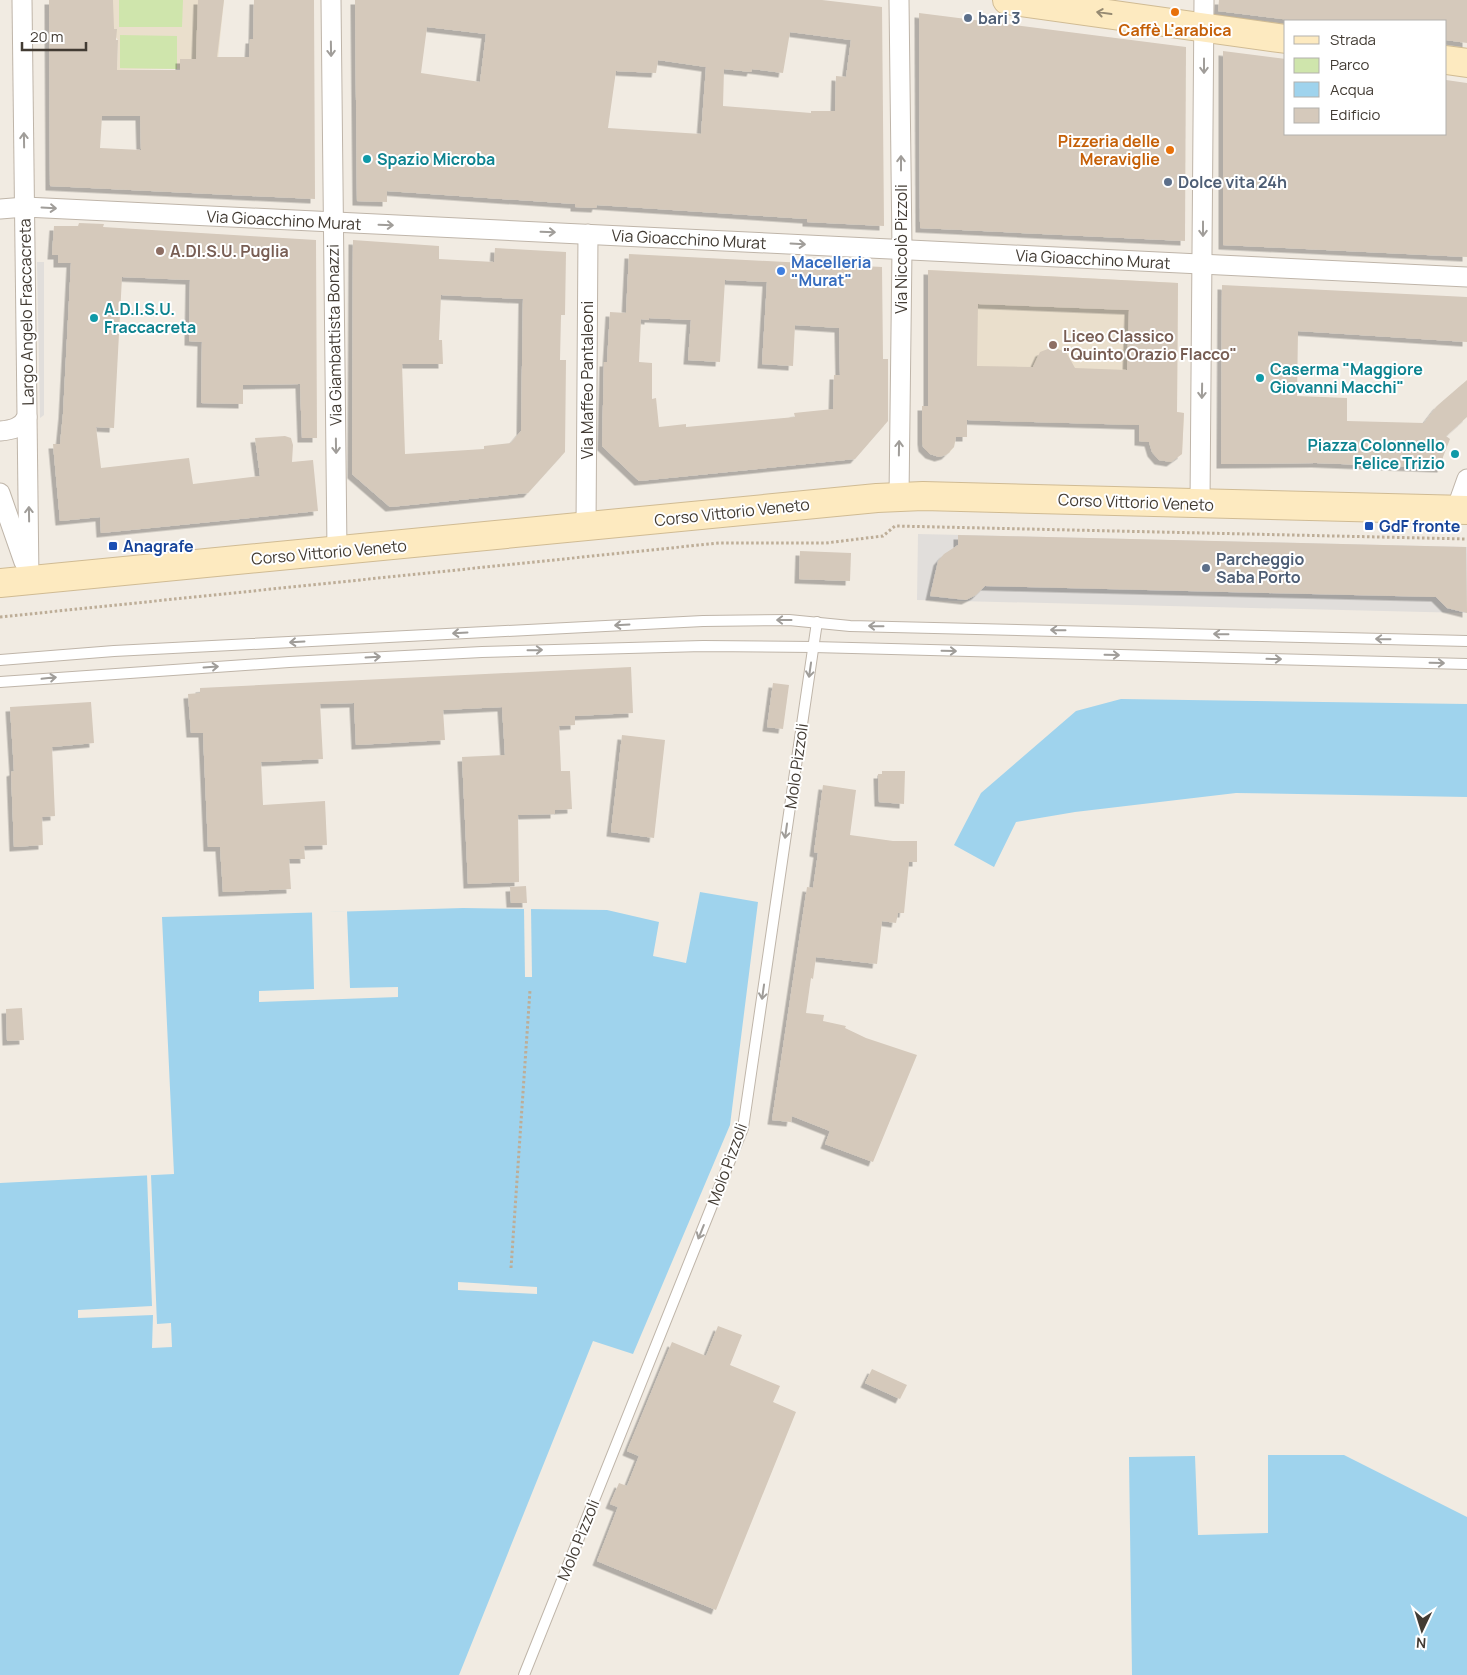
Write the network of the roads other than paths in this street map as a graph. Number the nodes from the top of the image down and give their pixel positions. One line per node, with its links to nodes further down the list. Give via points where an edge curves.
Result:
1 (22, 0): 10 (street, Largo Angelo Fraccacreta, one-way to 1)
2 (331, 0): 12 (street, Via Giambattista Bonazzi, one-way to 12)
3 (900, 0): 14 (street, Via Niccolò Pizzoli, one-way to 3)
4 (1007, 0): 6 (main road, one-way to 4)
5 (1204, 0): 6 (street)
6 (1204, 28): 7 (main road); 15 (street, one-way to 15)
7 (1284, 39)
8 (1447, 60): 9 (main road)
9 (1467, 63)
10 (25, 207): 11 (street, Via Gioacchino Murat); 12 (street, Via Gioacchino Murat, one-way to 12); 17 (street, Largo Angelo Fraccacreta)
11 (0, 209)
12 (333, 222): 13 (street, Via Gioacchino Murat, one-way to 13); 25 (street, Via Giambattista Bonazzi, one-way to 25)
13 (588, 234): 14 (street, Via Gioacchino Murat, one-way to 14); 24 (street, Via Maffeo Pantaleoni)
14 (902, 249): 15 (street, Via Gioacchino Murat); 21 (street, Via Niccolò Pizzoli, one-way to 14)
15 (1204, 265): 16 (street, Via Gioacchino Murat); 22 (street, one-way to 22)
16 (1467, 277)
17 (27, 417): 18 (street, Largo Angelo Fraccacreta, via 16,429); 26 (street, Largo Angelo Fraccacreta, one-way to 17)
18 (0, 431)
19 (1467, 479): 23 (street)
20 (0, 493): 26 (street)
21 (899, 497): 22 (main road, Corso Vittorio Veneto); 24 (main road, Corso Vittorio Veneto)
22 (1200, 504): 23 (main road, Corso Vittorio Veneto)
23 (1461, 510)
24 (586, 527): 25 (main road, Corso Vittorio Veneto)
25 (337, 551): 26 (main road, Corso Vittorio Veneto)
26 (29, 580): 27 (main road, Corso Vittorio Veneto)
27 (0, 583)
28 (817, 622): 29 (lane, one-way to 28, via 850,626); 30 (lane, Molo Pizzoli); 31 (lane, one-way to 31, via 704,621 114,651)
29 (1467, 641)
30 (813, 647): 32 (lane, one-way to 32); 33 (lane, one-way to 30, via 482,652 703,646); 34 (lane, Molo Pizzoli, one-way to 34, via 743,1128)
31 (0, 660)
32 (1467, 664)
33 (0, 682)
34 (524, 1675)

